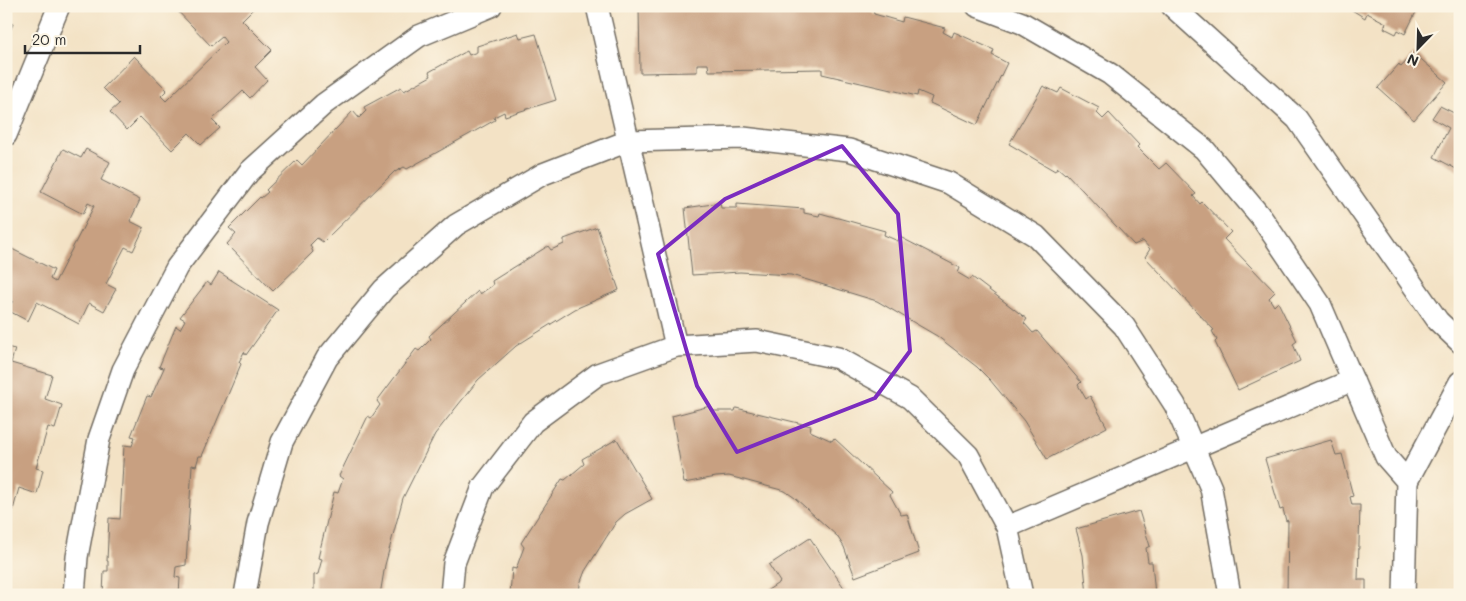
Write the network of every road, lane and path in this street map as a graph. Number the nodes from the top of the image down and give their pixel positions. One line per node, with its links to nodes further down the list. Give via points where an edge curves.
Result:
1 (59, 6): 7 (lane)
2 (491, 6): 16 (lane, via 419,36 324,104 249,172 177,267 123,370 99,440 77,557)
3 (597, 6): 8 (lane)
4 (977, 6): 6 (lane)
5 (1172, 6): 9 (lane, via 1297,119 1438,321)
6 (1027, 15): 11 (lane, via 1110,74 1204,149 1262,217 1320,304)
7 (6, 135)
8 (628, 141): 10 (lane); 13 (lane, via 743,138 849,150 949,183 1036,236 1124,326 1175,405); 17 (lane, via 543,174 456,225 384,289 327,358 282,442 258,523)
9 (1460, 342)
10 (676, 346): 15 (lane, via 757,341 838,358 910,398 968,455); 18 (lane, via 598,374 533,422 483,487 454,563)
11 (1353, 380): 13 (lane); 14 (lane, via 1386,457)
12 (1460, 382): 14 (lane)
13 (1194, 449): 15 (lane); 20 (lane, via 1211,488)
14 (1407, 481): 21 (lane)
15 (1007, 528): 19 (lane)
16 (74, 595)
17 (245, 595)
18 (451, 595)
19 (1022, 595)
20 (1230, 595)
21 (1404, 595)

